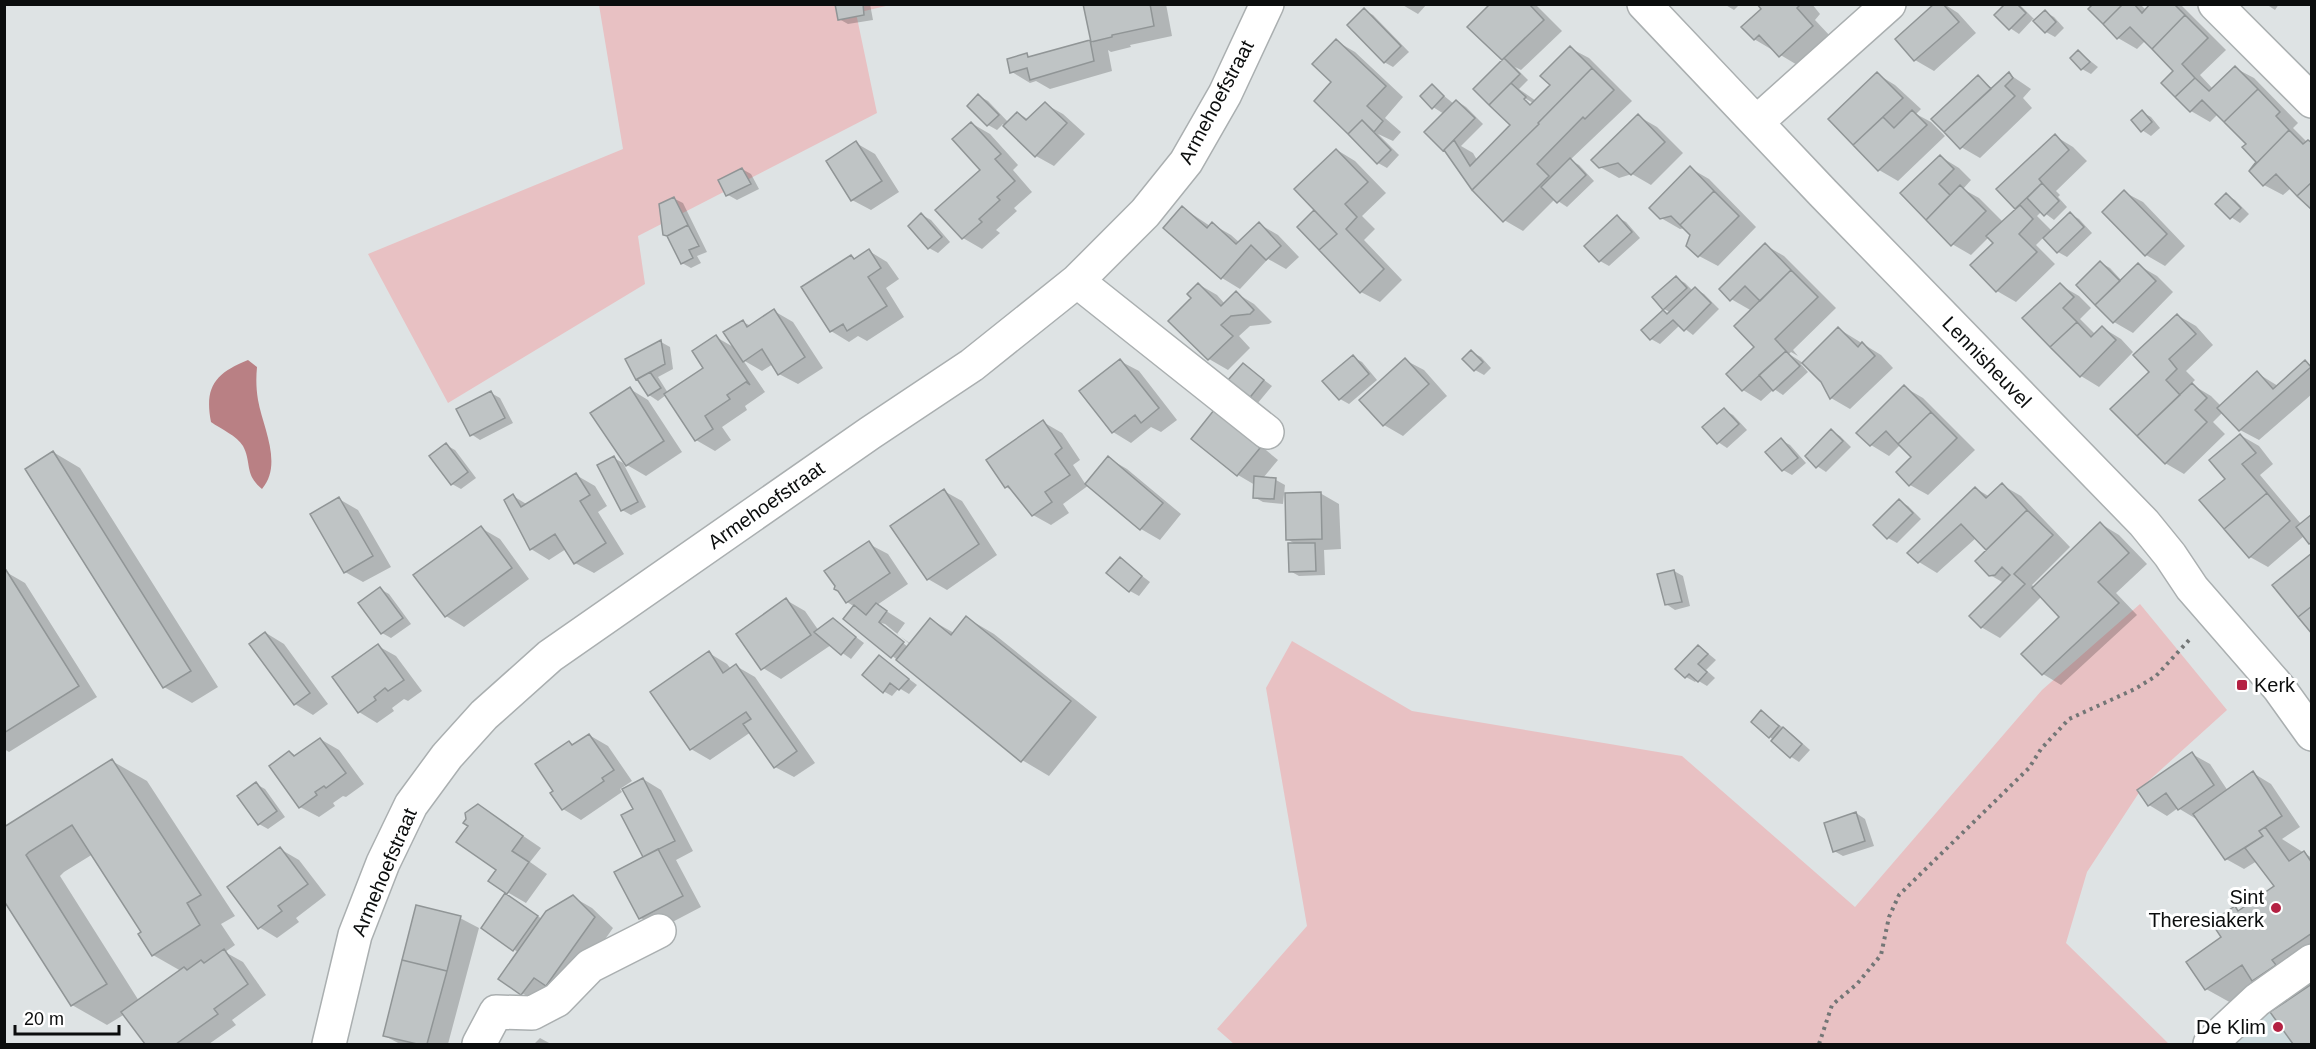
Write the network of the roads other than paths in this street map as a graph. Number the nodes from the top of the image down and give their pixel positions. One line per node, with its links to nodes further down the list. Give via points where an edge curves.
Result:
1 (1267, 4): 7 (street, Armehoefstraat, via 1225,94 1186,162 1145,213)
2 (1644, 4): 6 (street, Lennisheuvel)
3 (1889, 4): 6 (street)
4 (2215, 4): 5 (street)
5 (2312, 101)
6 (1757, 122): 9 (street, Lennisheuvel, via 2144,523 2192,588 2280,688)
7 (1077, 281): 8 (street); 12 (street, Armehoefstraat, via 972,365 550,656 484,715 411,805 383,863 355,935)
8 (1267, 432)
9 (2312, 734)
10 (658, 932): 13 (street, via 590,966 557,1000 532,1013 496,1012)
11 (2312, 961): 14 (street, via 2257,1000)
12 (329, 1044)
13 (479, 1044)
14 (2210, 1044)

